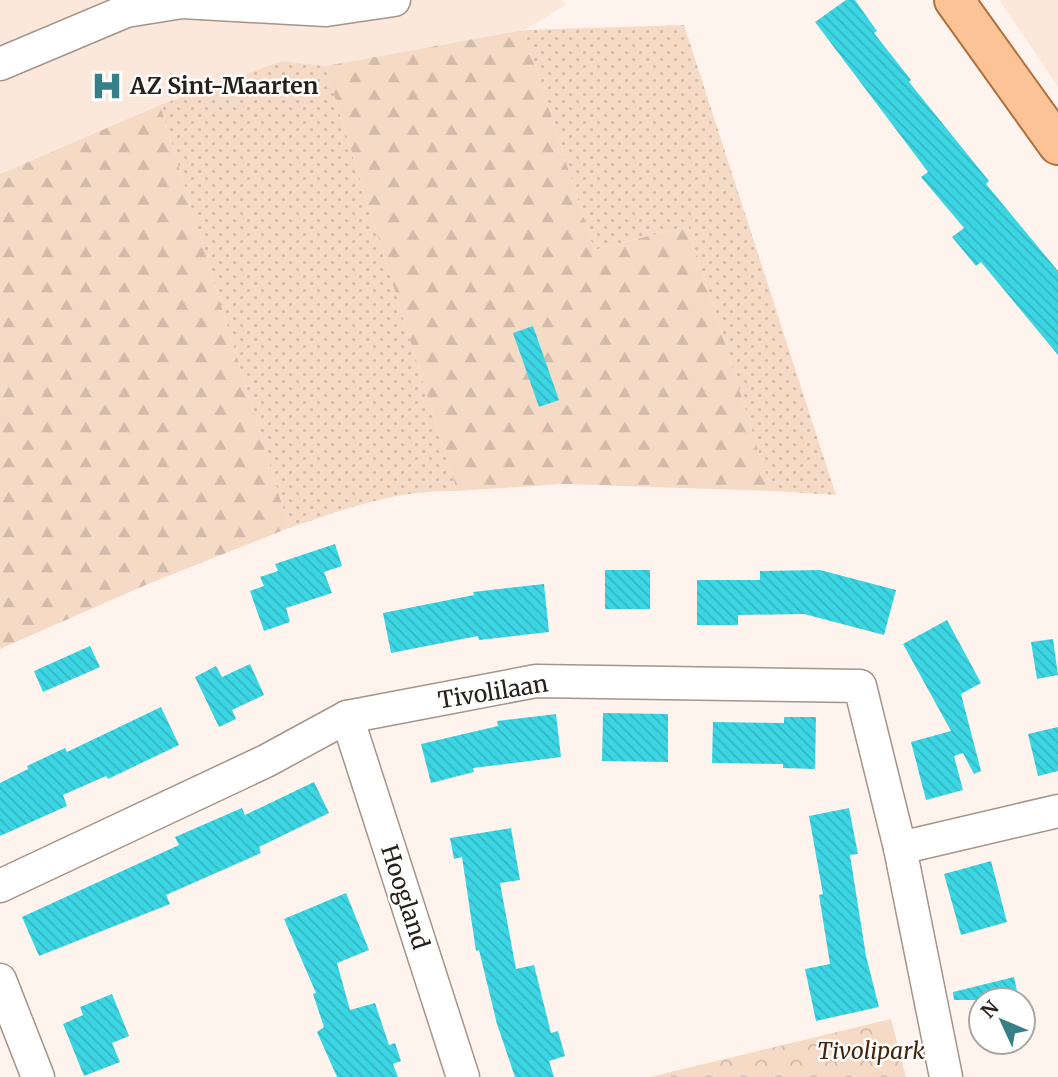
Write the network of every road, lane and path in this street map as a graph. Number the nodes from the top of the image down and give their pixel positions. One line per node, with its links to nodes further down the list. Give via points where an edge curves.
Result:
1 (394, 0): 4 (street, via 326,10)
2 (954, 0): 6 (main road)
3 (183, 1): 4 (street); 5 (street, via 126,11)
4 (277, 3)
5 (0, 64)
6 (1058, 145)
7 (347, 717): 9 (street, Tivolilaan, via 536,681 860,686); 10 (street, Tivolilaan, via 266,761); 13 (street, Hoogland)
8 (1058, 811): 9 (street)
9 (900, 848): 14 (street, Tivolilaan)
10 (0, 886)
11 (0, 980): 12 (street)
12 (38, 1077)
13 (463, 1077)
14 (946, 1077)

